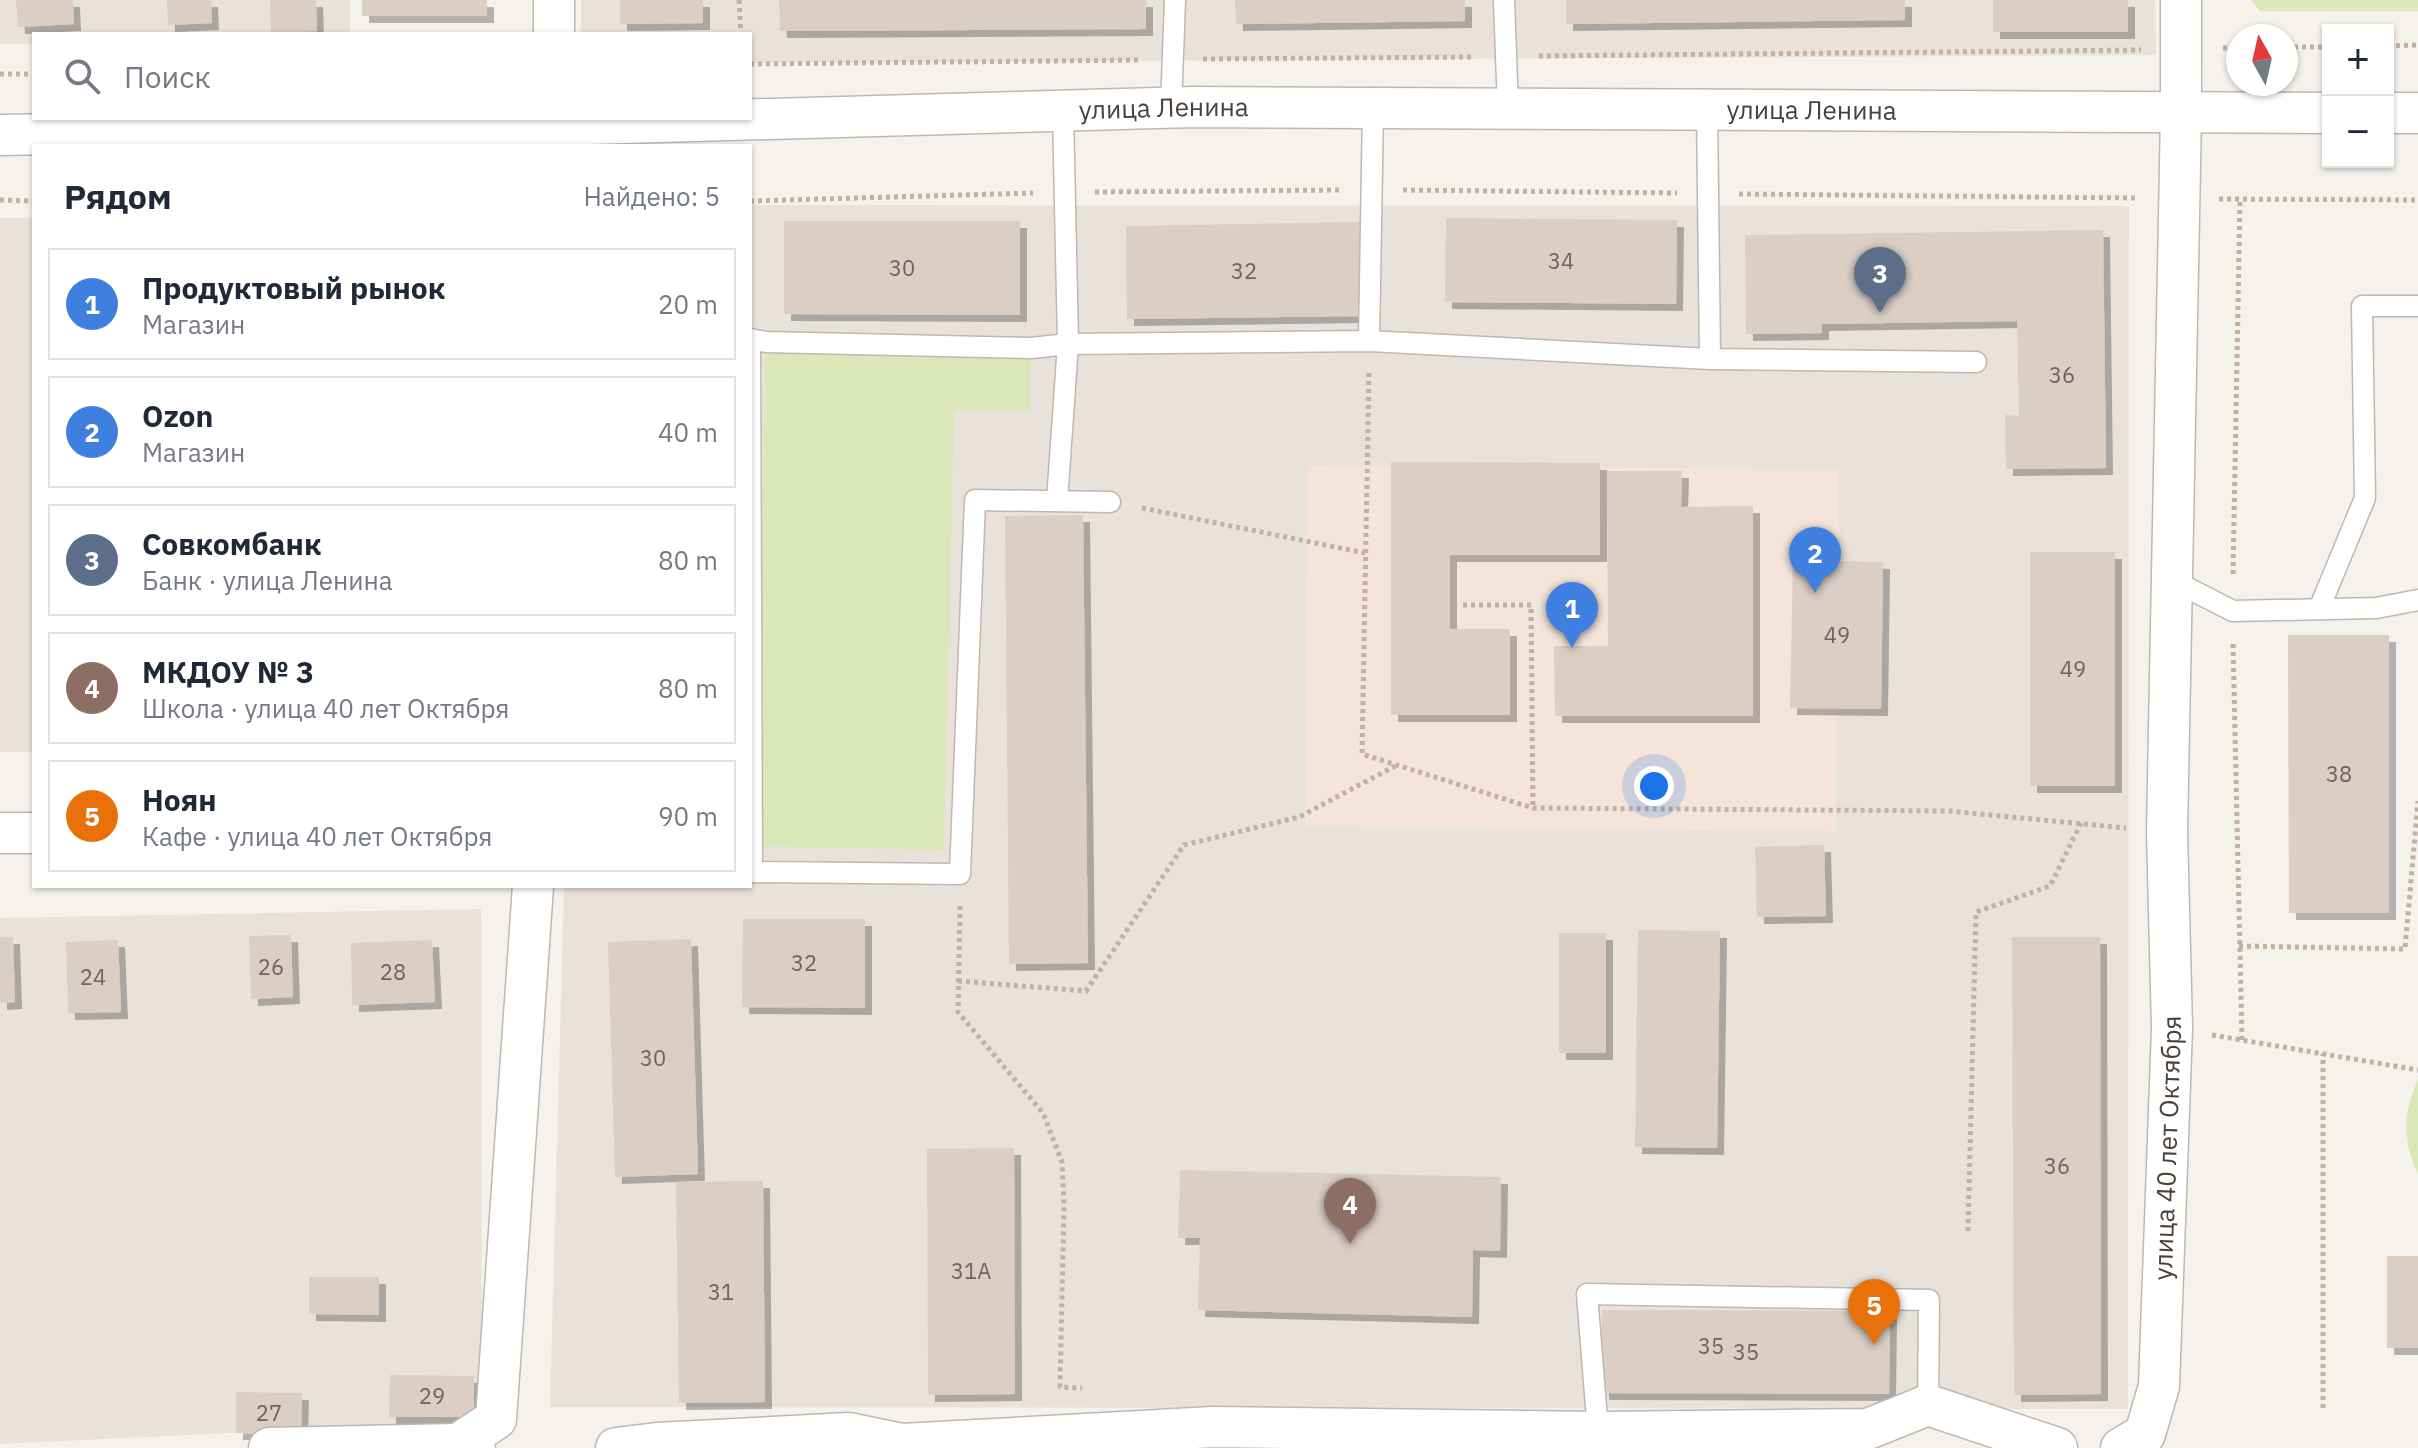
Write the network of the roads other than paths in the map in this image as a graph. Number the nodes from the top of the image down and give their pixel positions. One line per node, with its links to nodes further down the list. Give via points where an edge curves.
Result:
1 (554, 0): 5 (street)
2 (1175, 0): 6 (lane)
3 (1504, 0): 8 (lane)
4 (2181, 0): 14 (street, улица 40 лет Октября)
5 (554, 32)
6 (1171, 108): 7 (street, улица Ленина); 10 (street, улица Ленина)
7 (1373, 108): 8 (street, улица Ленина); 19 (lane)
8 (1508, 109): 9 (street, улица Ленина)
9 (1707, 110): 14 (street, улица Ленина); 21 (lane)
10 (1063, 111): 15 (street, улица Ленина); 20 (lane)
11 (2322, 113): 14 (street, улица Ленина)
12 (2394, 113): 13 (street)
13 (2418, 113)
14 (2181, 114): 25 (street, улица 40 лет Октября)
15 (554, 130): 16 (street, улица Ленина)
16 (0, 135)
17 (2418, 306): 27 (lane, via 2362,306 2365,498)
18 (752, 339): 20 (lane, via 1031,348)
19 (1369, 341): 20 (lane); 21 (lane)
20 (1068, 344): 23 (lane)
21 (1710, 359): 22 (lane)
22 (1976, 362)
23 (1057, 501): 24 (lane); 30 (lane, via 975,500 960,874)
24 (1110, 502)
25 (2172, 580): 27 (lane, via 2233,611); 38 (street, улица 40 лет Октября, via 2167,832 2172,1028 2159,1386 2145,1434)
26 (2418, 600): 27 (lane, via 2376,608)
27 (2319, 609)
28 (0, 833): 29 (street)
29 (32, 833)
30 (752, 872)
31 (533, 888): 34 (street, via 496,1419)
32 (1928, 1405): 33 (street, via 1868,1429); 33 (lane, via 1929,1300 1587,1294); 37 (street)
33 (1598, 1432): 36 (street, via 1213,1427 902,1444 849,1433)
34 (467, 1446): 35 (street)
35 (269, 1448)
36 (616, 1448)
37 (2057, 1448)
38 (2121, 1448)

